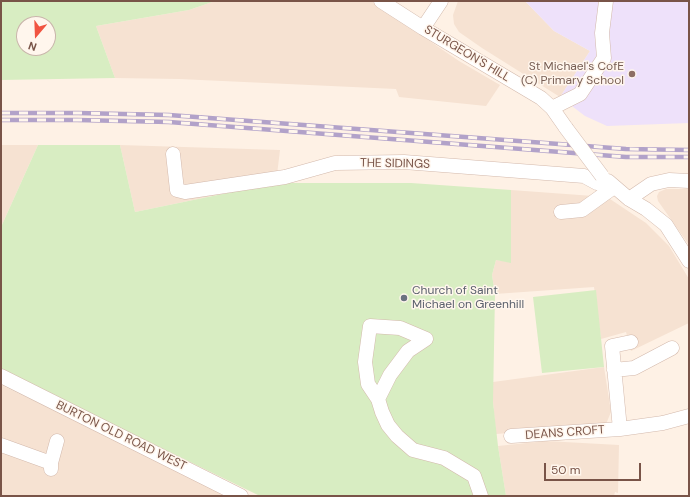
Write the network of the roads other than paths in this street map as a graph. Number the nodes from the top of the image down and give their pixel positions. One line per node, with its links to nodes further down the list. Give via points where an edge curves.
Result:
1 (381, 1): 4 (street, STURGEON'S HILL)
2 (441, 1): 4 (street)
3 (606, 1): 5 (street, via 602,33 604,58 580,94)
4 (423, 28): 5 (street, STURGEON'S HILL, via 541,98)
5 (552, 108): 8 (street, STURGEON'S HILL, bridge, via 602,176)
6 (173, 154): 8 (street, THE SIDINGS, via 177,194 285,177 335,163 404,162 584,176 597,183)
7 (689, 181): 9 (street, via 669,180 651,184)
8 (614, 187): 9 (street, STURGEON'S HILL); 10 (street, via 582,210)
9 (629, 199): 11 (street, STURGEON'S HILL, via 666,225)
10 (561, 212)
11 (689, 260)
12 (631, 342): 14 (street, DEANS CROFT, via 612,346)
13 (672, 348): 14 (street, via 634,368)
14 (614, 370): 18 (street, DEANS CROFT)
15 (1, 376): 22 (street, BURTON OLD ROAD WEST)
16 (378, 399): 16 (street, via 390,375 408,351 426,339 400,328 370,326 365,362 368,384); 23 (street, via 388,425 397,436 414,450 444,458 474,476)
17 (689, 416): 18 (street, DEANS CROFT, via 663,423)
18 (620, 429): 19 (street, DEANS CROFT)
19 (511, 436)
20 (57, 441): 21 (street, via 51,466)
21 (1, 444)
22 (241, 496)
23 (481, 496)

